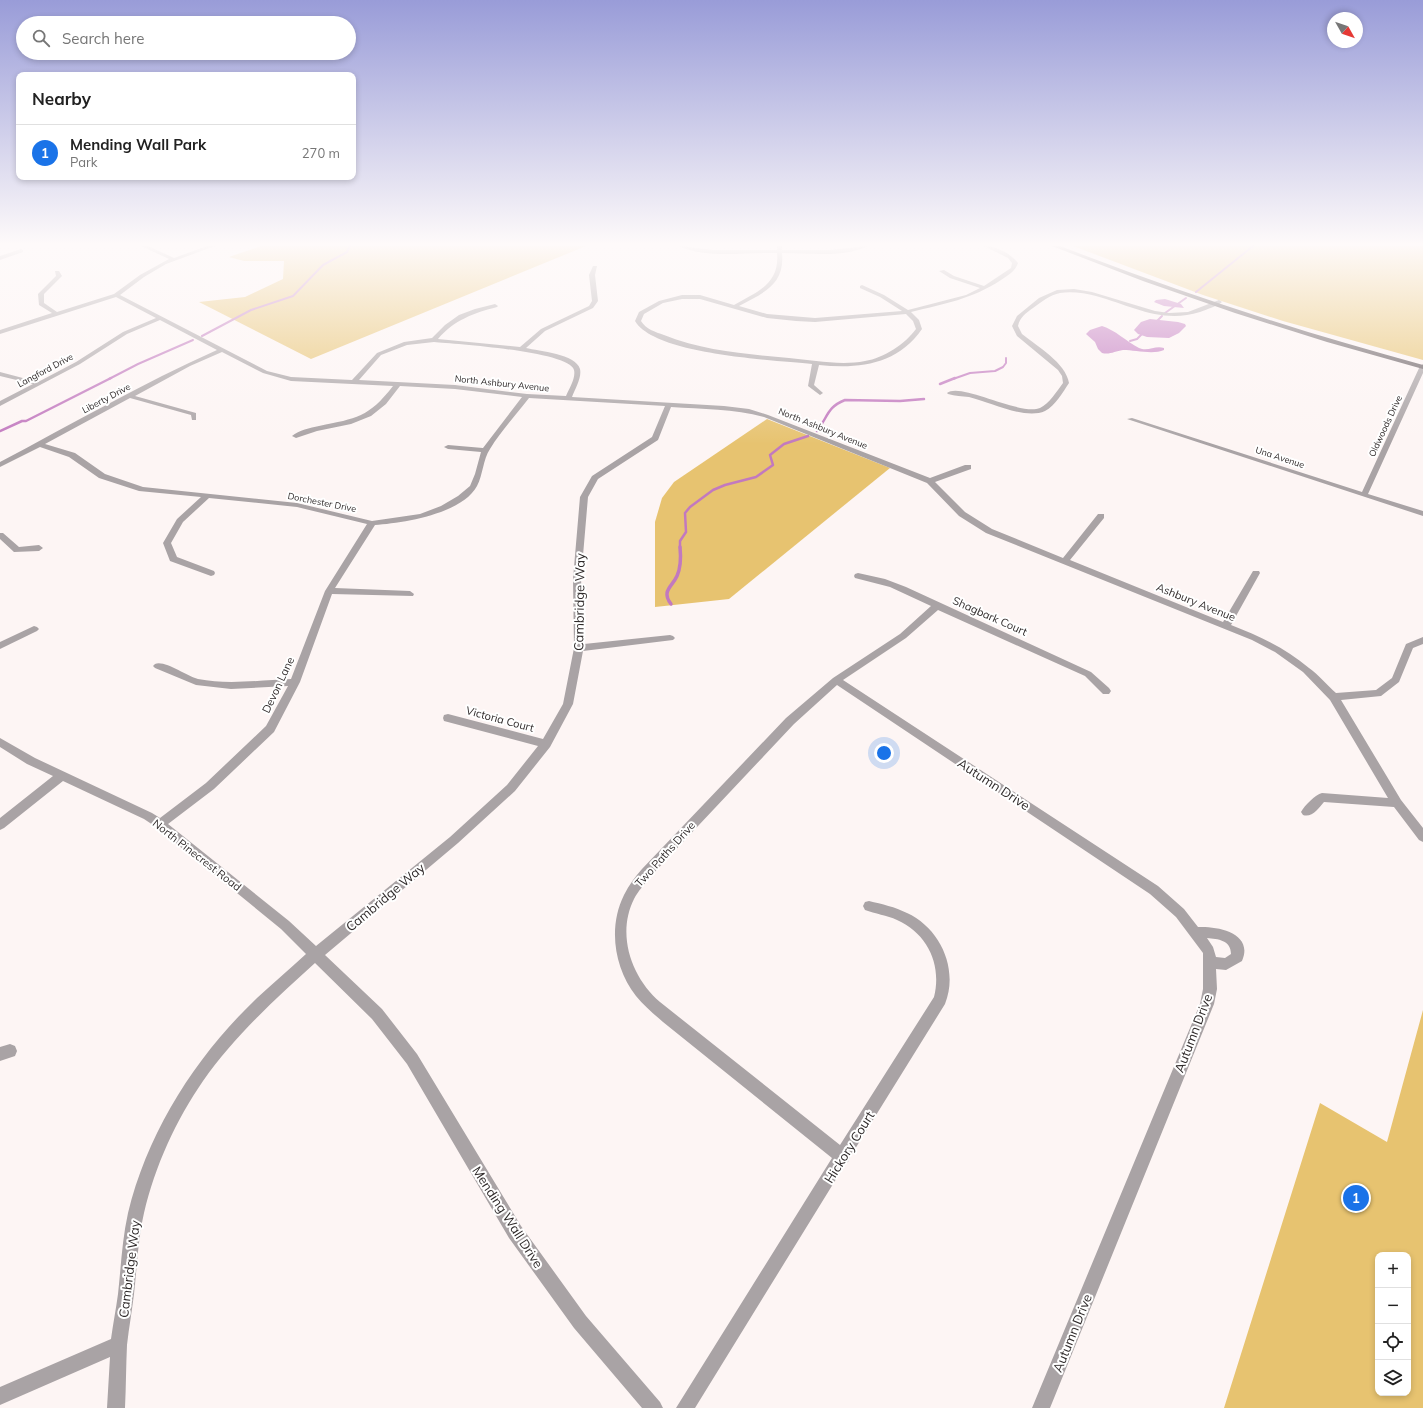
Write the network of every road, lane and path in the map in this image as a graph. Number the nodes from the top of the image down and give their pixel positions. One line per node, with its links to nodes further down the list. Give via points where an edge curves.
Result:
1 (53, 312): 13 (street)
2 (64, 312): 13 (street)
3 (148, 312): 14 (street, North Ashbury Avenue)
4 (471, 312): 16 (street, via 455,318)
5 (581, 312): 17 (street, via 543,330)
6 (643, 312): 19 (street, via 638,321 642,328 676,342 738,356)
7 (751, 312): 8 (street, via 796,320)
8 (905, 312): 19 (street, via 916,320 919,329 915,336 881,359 847,364)
9 (1026, 312): 26 (street, via 1018,318 1015,326 1019,335 1065,376 1066,383 1058,395 1043,409 1034,411)
10 (1152, 312): 11 (street, via 1170,315)
11 (1194, 312)
12 (1240, 312): 20 (main road, via 1299,333)
13 (57, 314): 15 (street)
14 (160, 318): 18 (street, North Ashbury Avenue); 23 (street, Langford Drive, via 125,333)
15 (0, 332)
16 (434, 340): 17 (street); 22 (street, via 406,343 379,354)
17 (521, 349): 29 (street, via 561,358 573,364 577,369 577,376)
18 (221, 350): 22 (street, North Ashbury Avenue, via 277,376); 27 (street, Liberty Drive, via 188,364)
19 (816, 362): 25 (street, via 811,386)
20 (1423, 366): 42 (street, Oldwoods Drive)
21 (0, 374): 23 (street)
22 (354, 382): 24 (street, North Ashbury Avenue)
23 (40, 384): 30 (street, Langford Drive)
24 (398, 384): 28 (street, North Ashbury Avenue, via 467,388); 34 (street, via 379,408 364,417)
25 (820, 393)
26 (950, 393)
27 (129, 396): 33 (street, via 194,414); 35 (street, Liberty Drive)
28 (527, 396): 29 (street, North Ashbury Avenue); 37 (street, Dorchester Drive)
29 (568, 399): 31 (street, North Ashbury Avenue)
30 (0, 404)
31 (669, 404): 39 (street, North Ashbury Avenue, via 759,413); 61 (street, Cambridge Way, via 656,438 595,478 584,497 577,579)
32 (1130, 419): 42 (street, Una Avenue)
33 (194, 420)
34 (296, 436)
35 (38, 444): 38 (street, Liberty Drive); 43 (street, Dorchester Drive, via 72,456 102,476 142,489)
36 (448, 447): 37 (street)
37 (485, 450): 46 (street, Dorchester Drive, via 473,487 461,498 422,516)
38 (0, 465)
39 (895, 467): 41 (street, Ashbury Avenue)
40 (968, 467): 41 (street)
41 (930, 481): 49 (street, Ashbury Avenue, via 970,520)
42 (1364, 495): 44 (street, Una Avenue)
43 (206, 496): 46 (street, Dorchester Drive, via 297,506); 50 (street, via 180,521 167,543 173,559)
44 (1423, 514)
45 (1101, 516): 49 (street)
46 (372, 523): 53 (street, Devon Lane)
47 (0, 535): 48 (street, via 17,550)
48 (39, 548)
49 (1065, 562): 56 (street, Ashbury Avenue)
50 (211, 573)
51 (1256, 573): 56 (street)
52 (858, 576): 55 (street, Shagbark Court, via 885,581)
53 (329, 591): 54 (street); 64 (street, Devon Lane)
54 (410, 594)
55 (937, 606): 63 (street, Two Paths Drive, via 903,636); 65 (street, Shagbark Court, via 1088,674)
56 (1225, 627): 66 (street, Ashbury Avenue, via 1255,638 1290,657)
57 (34, 629): 60 (street)
58 (670, 638): 61 (street)
59 (1423, 640): 66 (street, via 1409,646 1396,680 1378,693)
60 (0, 646)
61 (579, 648): 69 (street, Cambridge Way, via 568,704)
62 (158, 666): 64 (street, via 196,682 231,685)
63 (836, 680): 77 (street, Autumn Drive, via 1154,890 1172,904); 81 (street, Two Paths Drive, via 790,720 646,873 626,902 621,940 629,973 644,997)
64 (295, 682): 73 (street, Devon Lane, via 270,729 210,786)
65 (1106, 691)
66 (1334, 697): 71 (street, Ashbury Avenue)
67 (448, 718): 69 (street, Victoria Court)
68 (0, 742): 70 (street, North Pinecrest Road, via 31,761)
69 (546, 744): 78 (street, Cambridge Way, via 511,788 454,840)
70 (62, 775): 73 (street, North Pinecrest Road); 74 (street)
71 (1397, 803): 72 (street, via 1322,797); 75 (street, Ashbury Avenue)
72 (1307, 812)
73 (160, 824): 78 (street, North Pinecrest Road, via 285,925)
74 (0, 825)
75 (1423, 837)
76 (869, 906): 81 (street, Hickory Court, via 904,917 922,930 937,949 944,982 935,1008)
77 (1196, 933): 79 (street, Autumn Drive, via 1209,951); 79 (street, via 1216,932 1234,942 1238,951 1237,958 1226,964)
78 (316, 954): 80 (street, North Pinecrest Road); 82 (street, Cambridge Way, via 261,1003 222,1044 185,1095 169,1126 148,1173 136,1213)
79 (1210, 962): 87 (street, Autumn Drive, via 1207,1004)
80 (377, 1014): 85 (street, Mending Wall Drive, via 412,1059 532,1256 580,1322)
81 (843, 1157): 86 (street, Hickory Court)
82 (119, 1344): 83 (street); 84 (street, Cambridge Way)
83 (0, 1396)
84 (116, 1408)
85 (654, 1408)
86 (685, 1408)
87 (1041, 1408)

